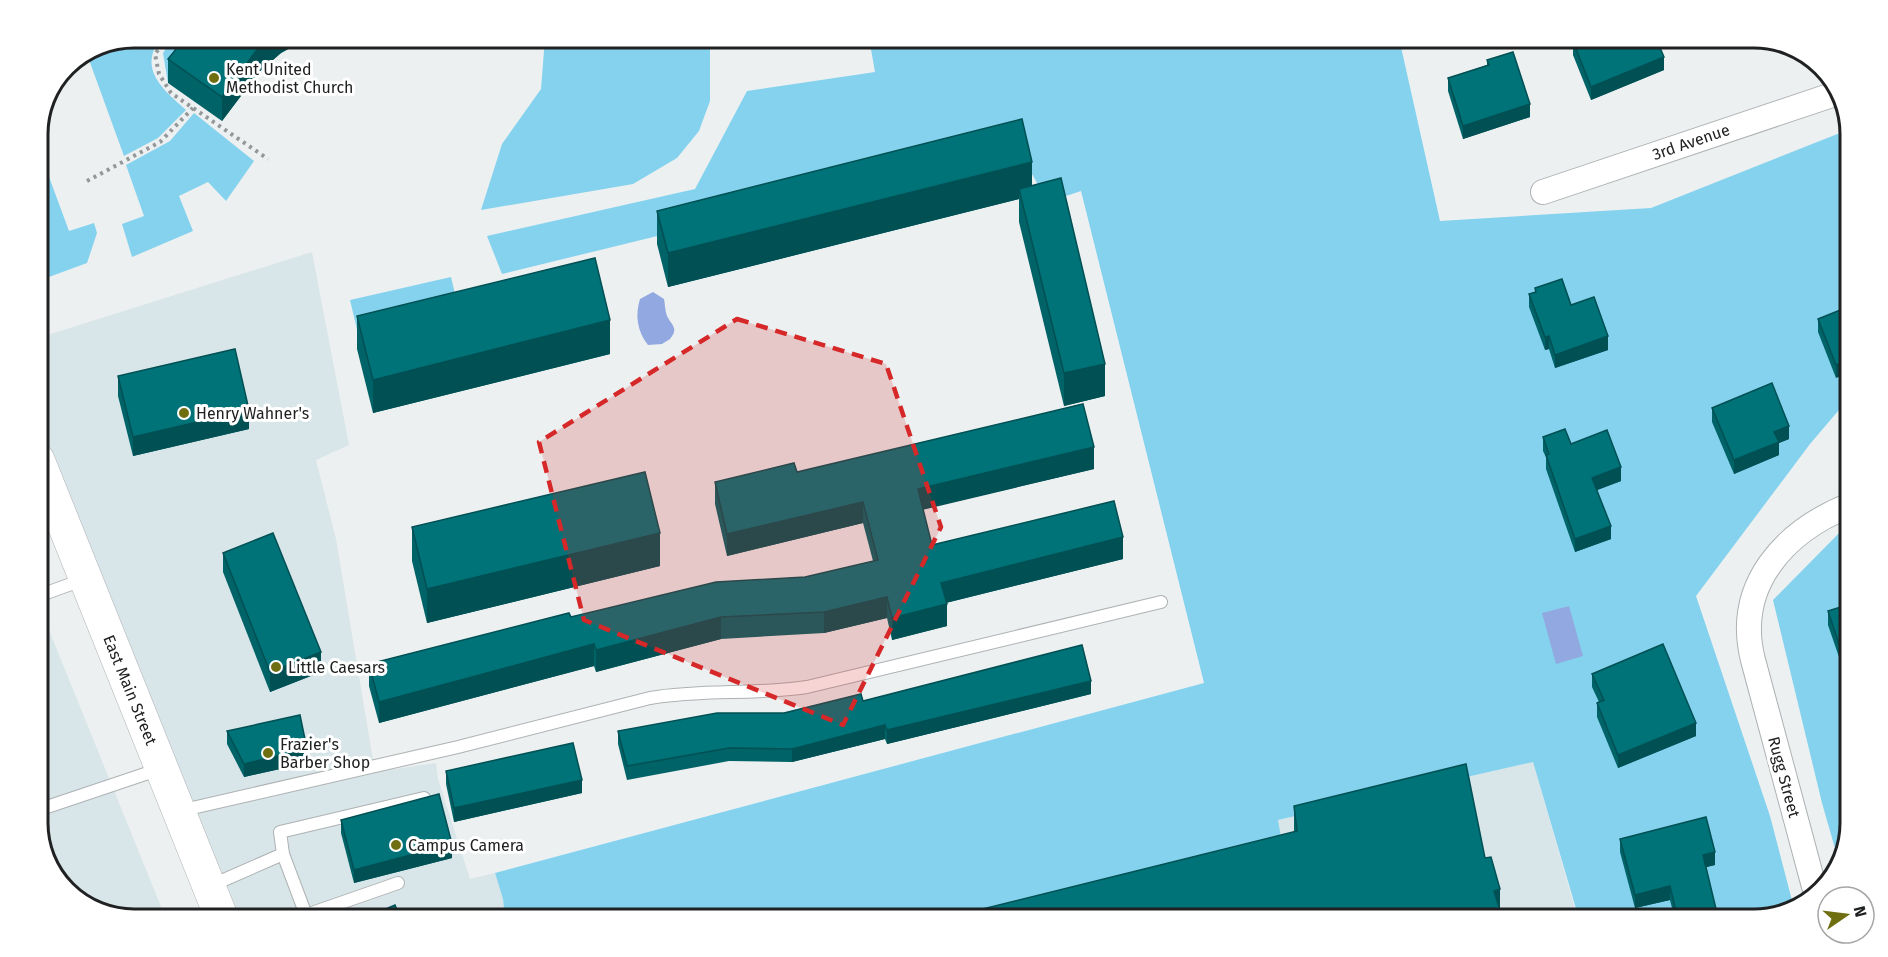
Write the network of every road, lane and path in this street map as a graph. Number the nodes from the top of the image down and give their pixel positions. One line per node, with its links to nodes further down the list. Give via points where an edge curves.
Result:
1 (160, 48): 3 (path, via 155,54 159,74 171,93)
2 (1831, 95): 6 (street, 3rd Avenue)
3 (193, 108): 4 (path); 5 (path, via 160,142)
4 (268, 159)
5 (87, 181)
6 (1543, 192)
7 (48, 485): 9 (main road, East Main Street)
8 (1840, 510): 18 (street, Rugg Street, via 1788,541 1761,580 1747,622 1753,660)
9 (85, 579): 10 (lane); 12 (main road, East Main Street)
10 (48, 592)
11 (1161, 602): 15 (lane, via 807,687 756,693 676,694 631,702 458,747)
12 (162, 768): 14 (lane); 15 (main road, East Main Street)
13 (432, 796): 16 (lane, via 280,832)
14 (48, 807)
15 (178, 811): 19 (main road, East Main Street)
16 (284, 854): 19 (lane); 21 (lane)
17 (398, 883): 22 (lane)
18 (1813, 885)
19 (209, 887): 20 (main road, East Main Street)
20 (218, 909)
21 (304, 909)
22 (323, 909)

